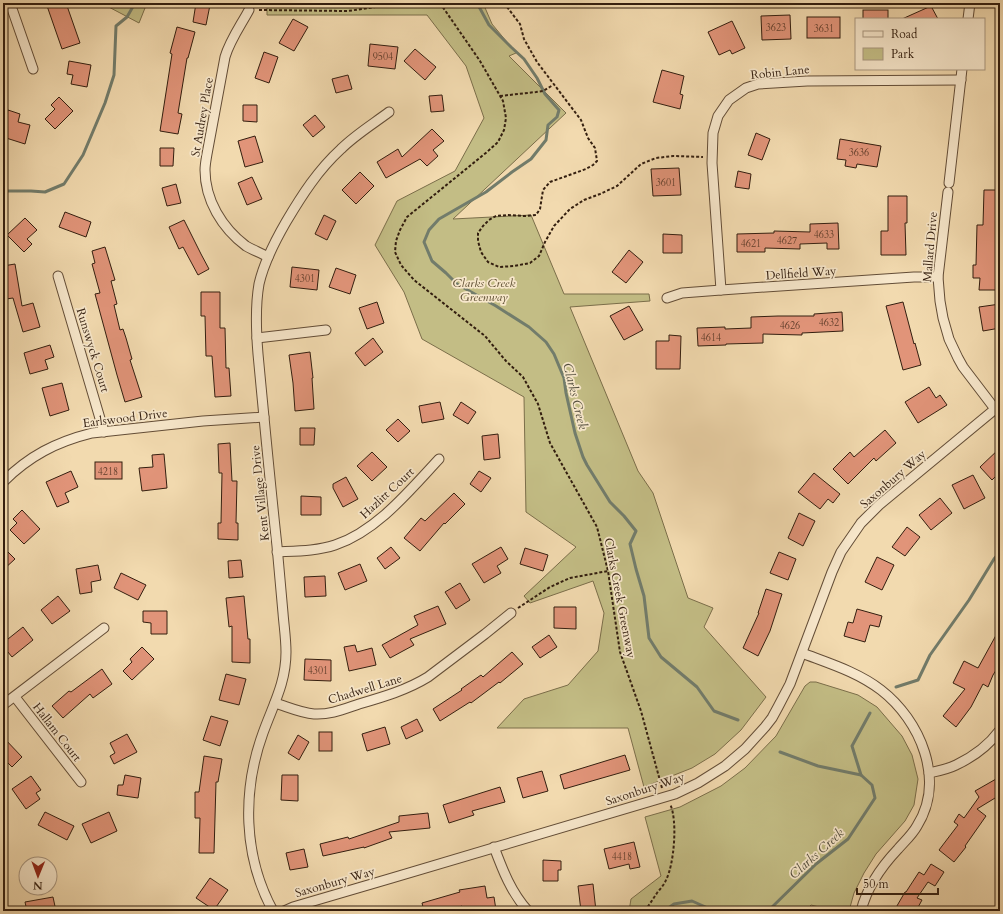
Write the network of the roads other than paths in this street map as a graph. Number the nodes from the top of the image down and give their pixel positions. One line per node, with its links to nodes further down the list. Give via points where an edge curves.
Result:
1 (10, 3): 5 (street)
2 (970, 3): 4 (street)
3 (249, 10): 9 (street, St Audrey Place, via 227,49 205,171 212,203 224,224 247,246)
4 (968, 18)
5 (33, 69)
6 (962, 70): 7 (street, Mallard Drive)
7 (961, 80): 11 (street, Mallard Drive); 12 (street, Robin Lane, via 807,81 758,84 746,88 729,100 718,116 713,133 712,157)
8 (389, 112): 9 (street, Kent Village Drive, via 351,140 323,167 295,207)
9 (268, 257): 15 (street, Kent Village Drive, via 259,284)
10 (58, 276): 18 (street, Runswyck Court)
11 (938, 277): 12 (street, Dellfield Way); 16 (street, Mallard Drive, via 943,318 950,339 963,367)
12 (720, 290): 13 (street, Dellfield Way, via 682,293)
13 (667, 298)
14 (326, 330): 15 (street)
15 (256, 338): 17 (street, Kent Village Drive)
16 (998, 407): 24 (street, Saxonbury Way, via 879,505 861,524 841,552)
17 (264, 417): 18 (street, Earlswood Drive); 21 (street, Kent Village Drive)
18 (104, 432): 20 (street, Earlswood Drive, via 79,436 52,446 13,472)
19 (440, 459): 21 (street, Hazlitt Court, via 388,512 354,537 316,550)
20 (3, 482)
21 (277, 552): 26 (street, Kent Village Drive, via 286,653 282,684)
22 (511, 613): 26 (street, Chadwell Lane, via 428,677 397,693 320,714)
23 (104, 628): 25 (street)
24 (802, 653): 29 (street, via 856,674 886,694 916,730 926,755); 31 (street, Saxonbury Way, via 790,684 765,727 745,749 704,780 675,794)
25 (15, 697): 27 (street); 30 (street, Hallam Court)
26 (275, 704): 32 (street, Kent Village Drive, via 254,765 248,821 254,864)
27 (3, 705)
28 (1000, 730): 29 (street, via 971,756)
29 (929, 774): 35 (street, via 930,790 922,818 915,830 878,873)
30 (81, 782)
31 (494, 847): 33 (street, Saxonbury Way); 34 (street, via 509,883)
32 (273, 911)
33 (284, 911)
34 (528, 911)
35 (861, 911)

